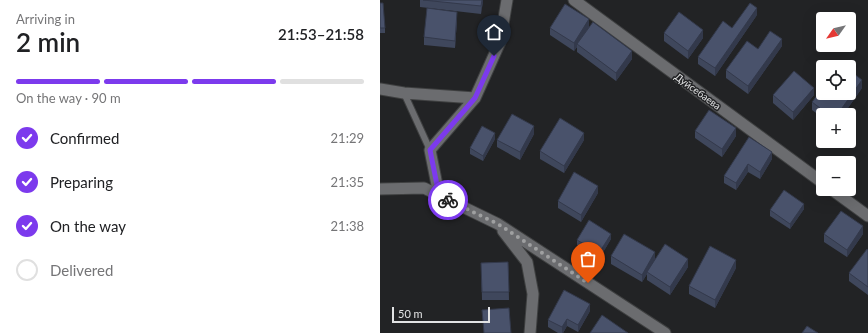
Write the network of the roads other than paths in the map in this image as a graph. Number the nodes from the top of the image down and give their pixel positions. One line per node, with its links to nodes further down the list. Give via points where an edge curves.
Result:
1 (507, 0): 5 (street, via 500,42)
2 (574, 0): 7 (street, Дуйсебаева)
3 (380, 89): 4 (street)
4 (404, 93): 5 (street); 6 (lane)
5 (475, 98): 6 (street)
6 (430, 150): 9 (street)
7 (816, 178)
8 (380, 189): 9 (street, via 424,188)
9 (439, 195): 12 (street)
10 (841, 196): 11 (street)
11 (868, 216)
12 (498, 224): 13 (street, via 527,262 534,294); 14 (street)
13 (530, 333)
14 (665, 333)

